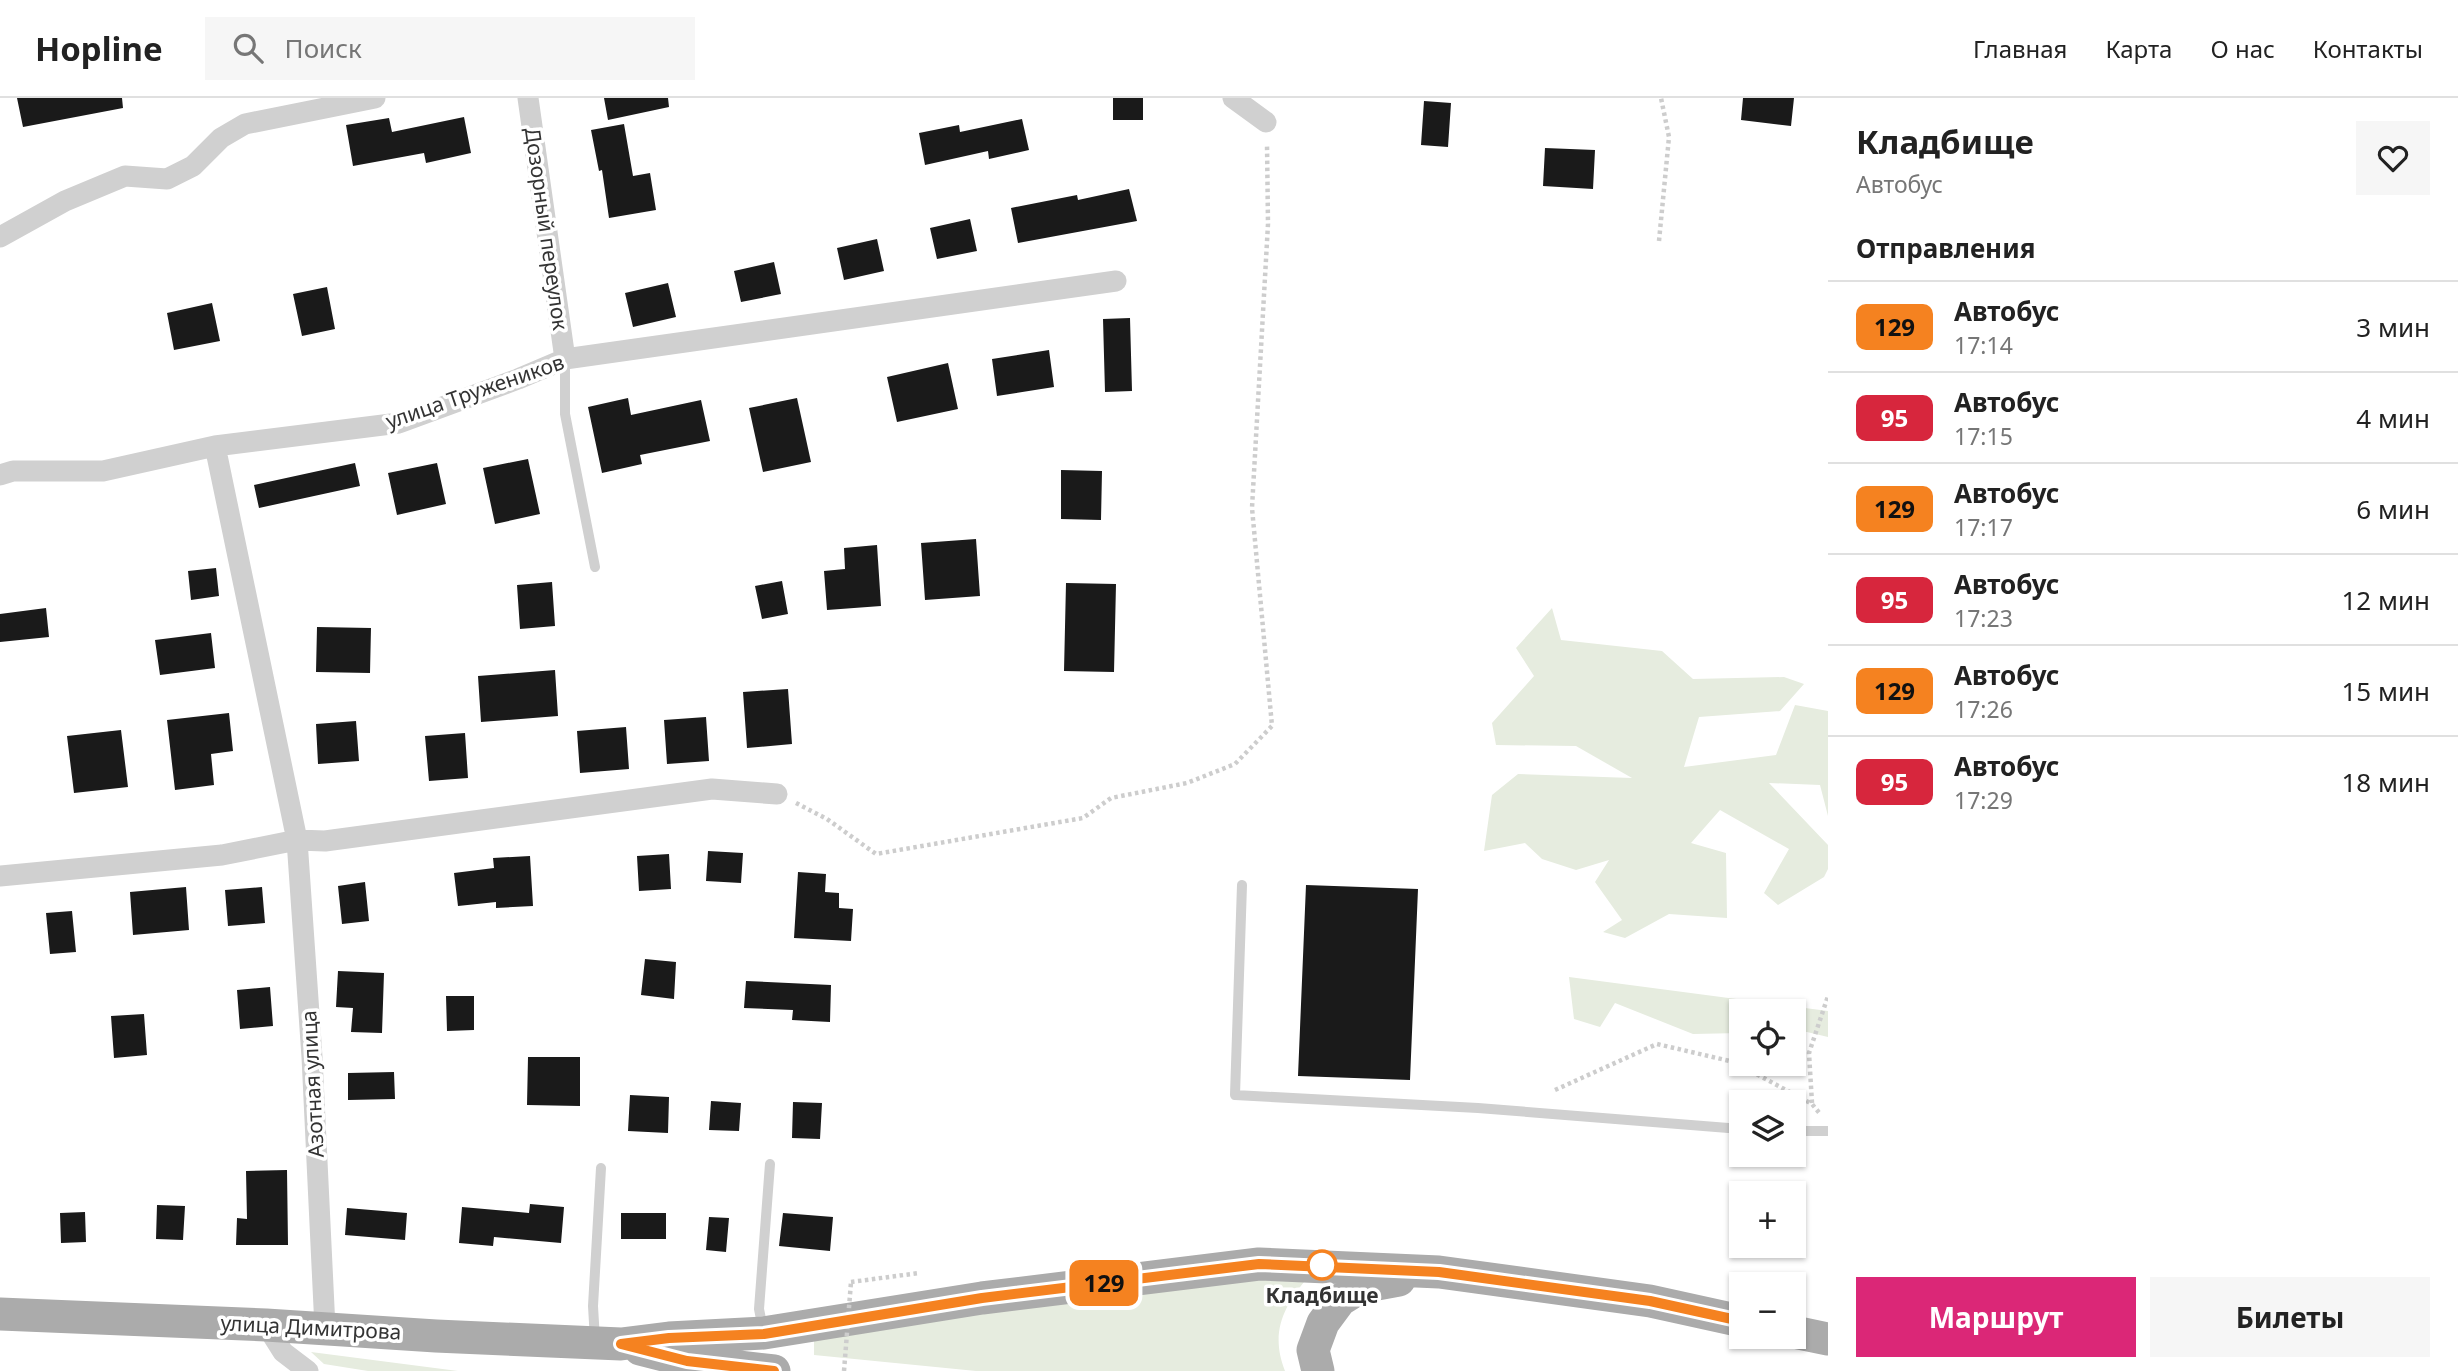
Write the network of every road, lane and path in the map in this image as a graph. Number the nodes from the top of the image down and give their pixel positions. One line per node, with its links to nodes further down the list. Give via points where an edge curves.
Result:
1 (374, 98): 6 (street, via 245,124 221,138 193,166 167,179 125,176 65,201)
2 (528, 98): 9 (street, Дозорный переулок)
3 (1233, 98): 5 (street)
4 (1661, 98): 7 (path, via 1669,136)
5 (1266, 122): 13 (path, via 1268,224 1252,508 1272,726 1236,764 1187,783 1111,798 1083,818 876,854 827,819)
6 (0, 237)
7 (1659, 241)
8 (1116, 281): 9 (street, улица Тружеников)
9 (565, 359): 10 (street, улица Тружеников, via 399,423); 12 (lane, via 565,414)
10 (215, 446): 11 (street, улица Тружеников, via 103,471); 14 (street, Азотная улица)
11 (0, 475)
12 (595, 567)
13 (777, 794): 14 (street, via 712,789 325,841)
14 (298, 840): 15 (street, via 222,855); 31 (street, Азотная улица)
15 (0, 876)
16 (1242, 884): 21 (lane, via 1235,1095)
17 (1828, 996): 19 (path, via 1809,1053)
18 (1555, 1090): 19 (path, via 1657,1044 1734,1062)
19 (1812, 1104): 20 (path)
20 (1828, 1123)
21 (1729, 1128)
22 (1806, 1131): 23 (lane)
23 (1828, 1131)
24 (769, 1164): 32 (lane, via 759,1309)
25 (601, 1168): 35 (lane, via 593,1306)
26 (1439, 1272): 29 (main road, via 1650,1301); 32 (main road, via 1259,1264 982,1298); 40 (main road, via 1361,1287 1340,1300 1323,1323 1313,1350)
27 (919, 1273): 39 (path, bridge, via 851,1282)
28 (0, 1314): 30 (main road, улица Димитрова)
29 (1729, 1318)
30 (266, 1325): 31 (main road, улица Димитрова); 37 (street, via 283,1352)
31 (325, 1328): 35 (main road, улица Димитрова)
32 (764, 1334): 35 (main road)
33 (1806, 1334): 34 (main road)
34 (1828, 1339)
35 (608, 1344): 36 (main road)
36 (686, 1366): 38 (main road)
37 (308, 1371)
38 (774, 1371)
39 (844, 1371)
40 (1318, 1371)

